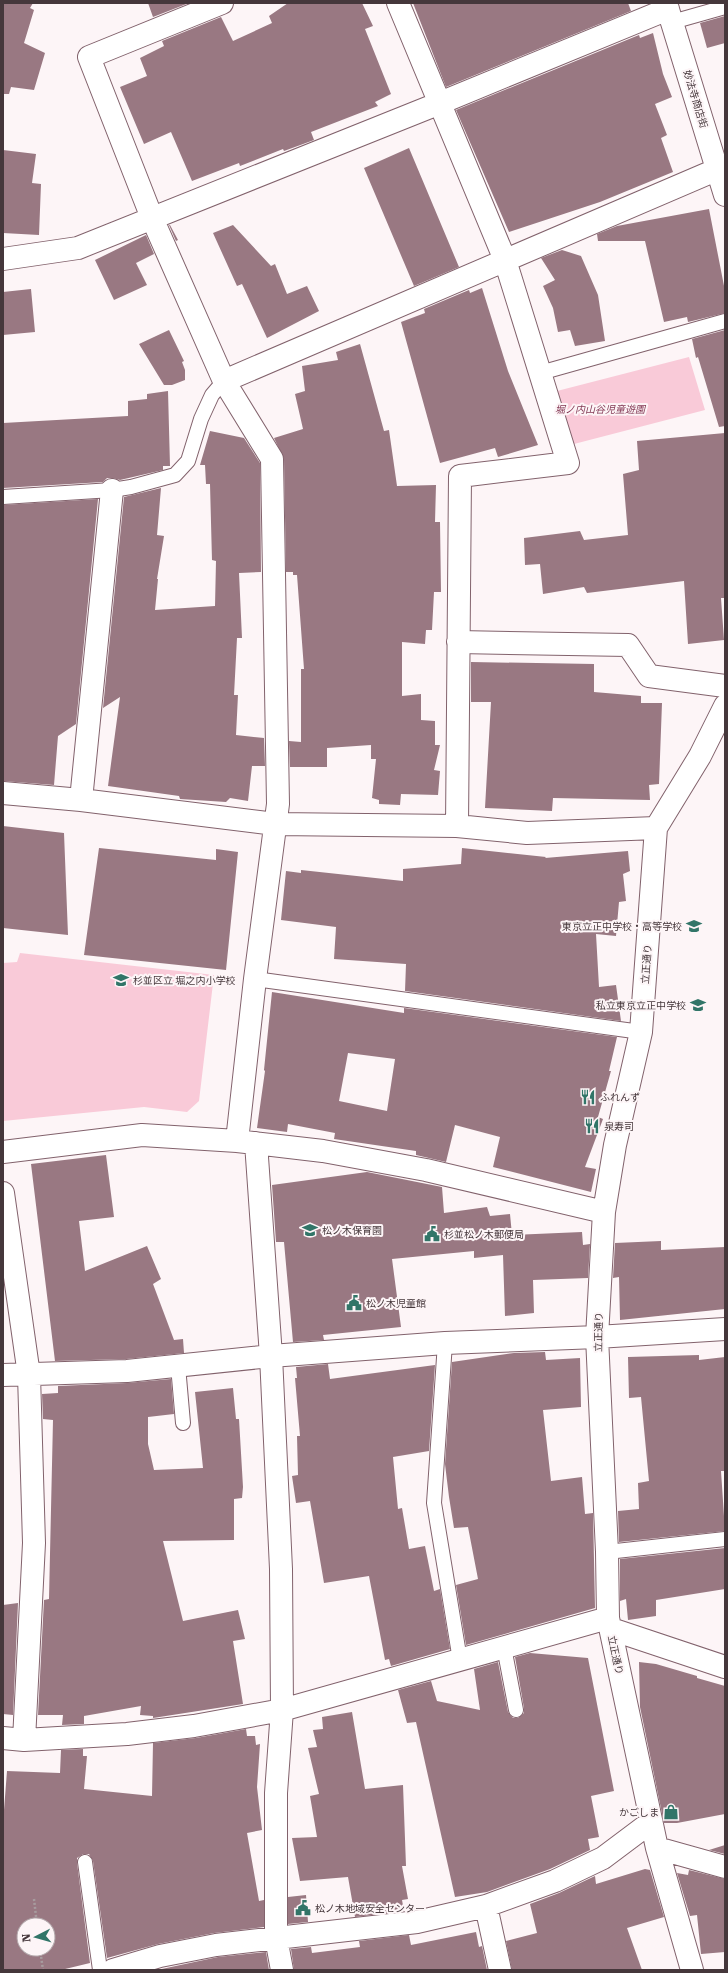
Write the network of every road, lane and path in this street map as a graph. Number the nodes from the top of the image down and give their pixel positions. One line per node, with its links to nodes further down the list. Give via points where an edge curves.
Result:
1 (222, 3): 8 (street, via 89,57)
2 (398, 3): 5 (street)
3 (725, 7): 4 (lane)
4 (668, 11): 5 (street); 6 (street, 妙法寺商店街)
5 (440, 103): 8 (street); 10 (street)
6 (721, 168): 7 (street, 妙法寺商店街); 10 (street)
7 (725, 195)
8 (152, 218): 9 (street, via 78,248); 13 (street)
9 (3, 259)
10 (505, 260): 12 (street); 13 (street)
11 (725, 321): 12 (lane)
12 (540, 372): 16 (street, via 568,463 460,476)
13 (224, 381): 14 (lane, via 212,395 201,419 188,461 175,475); 21 (street, via 272,459 278,804)
14 (112, 490): 15 (lane); 20 (street)
15 (3, 497)
16 (458, 642): 17 (street, via 628,645 649,676); 22 (street)
17 (725, 686)
18 (725, 706): 23 (street, 立正通り, via 700,756)
19 (3, 794): 20 (street)
20 (81, 800): 21 (street)
21 (276, 824): 22 (street); 24 (street)
22 (457, 826): 23 (street, via 527,832)
23 (656, 828): 25 (street, 立正通り)
24 (255, 979): 25 (lane); 26 (street)
25 (641, 1032): 29 (street, 立正通り, via 615,1145)
26 (246, 1142): 27 (street, via 142,1135); 29 (street, via 323,1151 426,1170); 33 (street)
27 (3, 1152)
28 (3, 1193): 36 (street)
29 (604, 1212): 31 (street, 立正通り)
30 (725, 1328): 31 (street)
31 (597, 1337): 32 (street); 39 (street, 立正通り)
32 (445, 1343): 33 (street); 42 (lane, via 434,1503)
33 (271, 1356): 34 (street); 44 (street, via 281,1569)
34 (178, 1366): 36 (street); 37 (lane)
35 (3, 1375): 36 (street)
36 (29, 1375): 46 (street, via 34,1543)
37 (183, 1423)
38 (725, 1539): 39 (lane)
39 (607, 1552): 40 (street, 立正通り)
40 (609, 1624): 41 (street); 43 (street); 47 (street, 立正通り)
41 (504, 1647): 42 (street); 45 (lane)
42 (460, 1660): 44 (street)
43 (725, 1667)
44 (282, 1710): 46 (street, via 194,1726 127,1734); 54 (street, via 276,1793)
45 (516, 1710)
46 (14, 1739)
47 (651, 1822): 48 (street, 立正通り); 52 (street, via 603,1858 555,1882)
48 (657, 1848): 50 (street); 61 (street, 立正通り)
49 (85, 1862): 57 (lane)
50 (725, 1867)
51 (34, 1899): 53 (path)
52 (486, 1906): 54 (street, via 417,1922); 60 (street)
53 (36, 1917)
54 (276, 1938): 58 (street, via 216,1945 160,1956); 59 (street)
55 (41, 1957): 56 (path)
56 (43, 1970)
57 (100, 1970)
58 (113, 1970)
59 (282, 1970)
60 (500, 1970)
61 (692, 1970)

